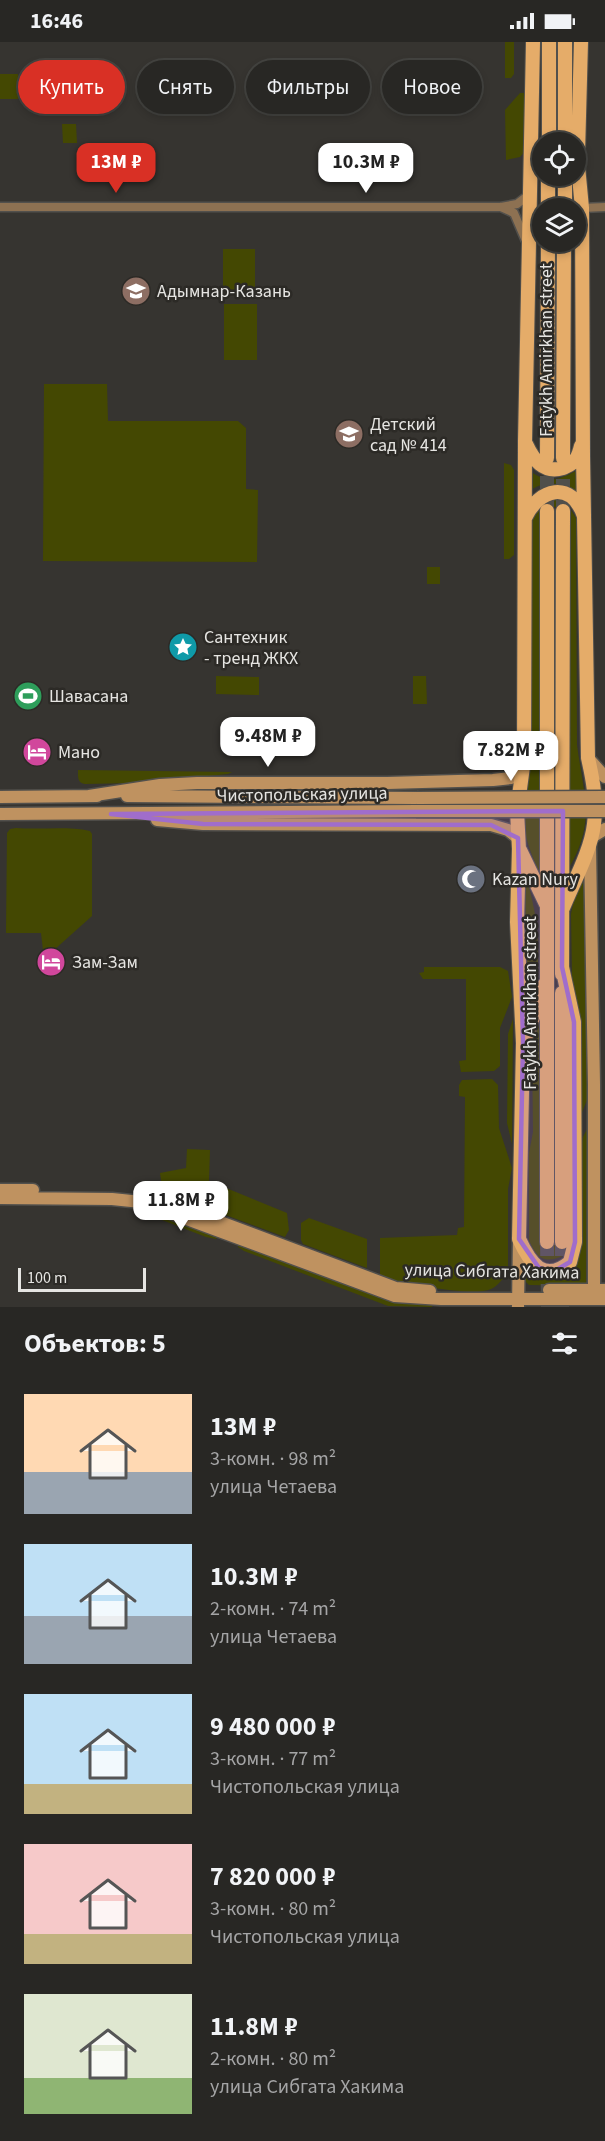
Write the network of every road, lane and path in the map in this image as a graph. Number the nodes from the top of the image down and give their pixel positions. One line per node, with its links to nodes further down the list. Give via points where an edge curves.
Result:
1 (533, 42): 11 (main road)
2 (549, 42): 6 (main road)
3 (565, 42): 5 (main road)
4 (581, 42): 10 (main road)
5 (565, 75): 8 (main road); 9 (main road)
6 (549, 109): 7 (main road); 11 (main road)
7 (549, 132)
8 (565, 132)
9 (574, 132)
10 (578, 132)
11 (531, 189): 13 (street, via 517,204); 16 (main road)
12 (0, 207): 13 (street)
13 (501, 207): 16 (street, via 514,213)
14 (605, 207): 15 (street)
15 (586, 208)
16 (529, 248): 21 (main road)
17 (548, 252): 22 (main road, Fatykh Amirkhan street)
18 (564, 252): 23 (main road, Fatykh Amirkhan street)
19 (582, 252): 20 (main road)
20 (583, 441): 21 (main road, via 576,460 556,469 537,463); 27 (main road)
21 (525, 442): 26 (main road)
22 (547, 458)
23 (563, 458)
24 (547, 511): 42 (main road, Fatykh Amirkhan street)
25 (563, 511): 43 (main road, Fatykh Amirkhan street)
26 (524, 520): 27 (main road, via 534,502 556,492 571,497); 29 (main road)
27 (585, 520): 28 (main road)
28 (588, 758): 30 (main road); 40 (main road, via 595,799)
29 (524, 759): 31 (main road, via 511,778); 41 (main road, via 518,789)
30 (605, 777)
31 (450, 782): 32 (main road, via 197,783); 38 (main road, via 461,788 469,806 460,821)
32 (89, 796): 33 (main road, Чистопольская улица); 34 (main road, Чистопольская улица, bridge)
33 (0, 797)
34 (605, 797)
35 (605, 811): 37 (main road, Чистопольская улица, bridge)
36 (0, 814): 37 (main road, Чистопольская улица)
37 (111, 814): 38 (main road, via 203,824)
38 (451, 825): 41 (main road, via 491,825 508,830)
39 (605, 829): 40 (main road)
40 (591, 840): 43 (main road); 47 (main road)
41 (519, 843): 42 (main road); 46 (main road, via 517,922)
42 (548, 908): 45 (main road, Fatykh Amirkhan street)
43 (563, 908): 44 (main road, Fatykh Amirkhan street)
44 (562, 967): 45 (main road, Fatykh Amirkhan street, via 554,1242); 48 (main road, via 574,1022)
45 (548, 974): 46 (main road)
46 (523, 1044): 51 (main road)
47 (594, 1111): 48 (main road); 52 (main road)
48 (576, 1133): 51 (main road, via 575,1242 570,1262 559,1271 539,1268 525,1253)
49 (0, 1190): 53 (main road, улица Сибгата Хакима, via 143,1194 396,1288)
50 (0, 1198): 53 (main road, via 141,1202 395,1296)
51 (519, 1239): 53 (main road)
52 (598, 1297): 53 (main road, улица Сибгата Хакима)
53 (518, 1299)

